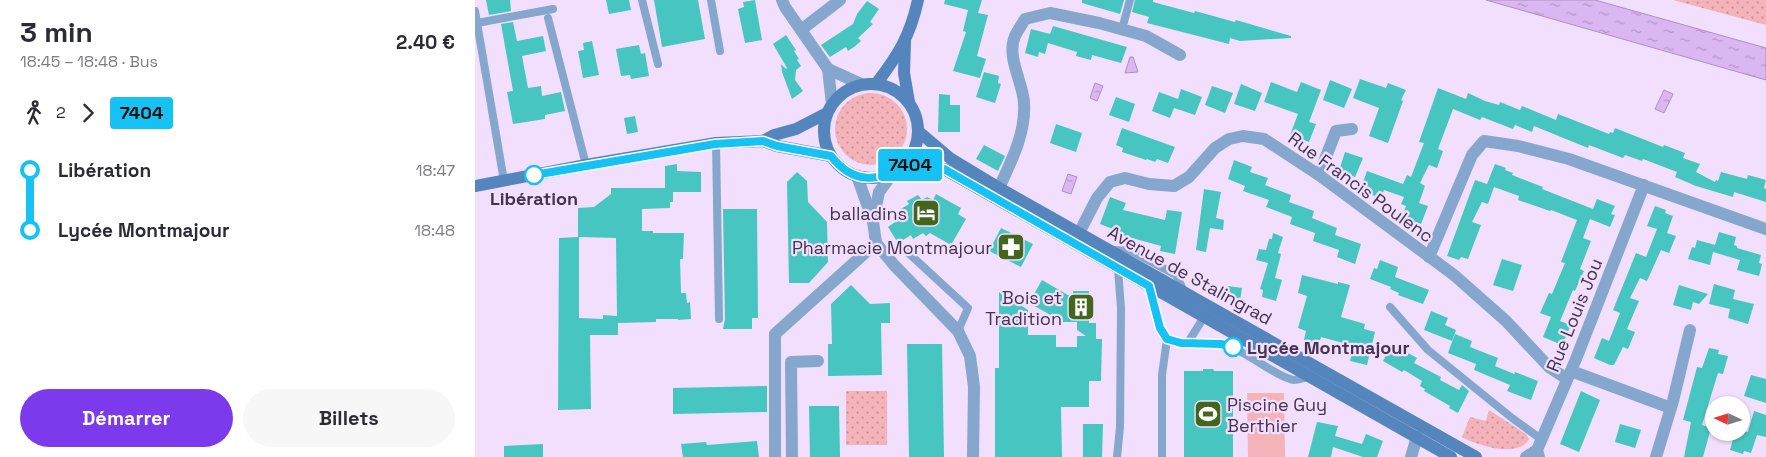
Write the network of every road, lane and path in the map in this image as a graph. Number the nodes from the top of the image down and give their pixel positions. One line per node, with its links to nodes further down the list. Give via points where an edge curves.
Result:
1 (642, 0): 16 (lane)
2 (711, 0): 14 (lane)
3 (782, 0): 12 (street)
4 (840, 0): 12 (street)
5 (917, 0): 13 (main road)
6 (1130, 0): 11 (lane)
7 (553, 8): 10 (lane)
8 (475, 11): 10 (lane)
9 (549, 18): 28 (lane)
10 (477, 24): 32 (lane)
11 (1122, 29): 15 (street, via 1146,36); 35 (street, via 1050,13 1025,19 1014,37 1013,60 1024,104 1023,127)
12 (801, 30): 17 (street)
13 (905, 41): 19 (main road); 20 (main road, via 904,73)
14 (720, 51)
15 (1180, 55)
16 (658, 64)
17 (828, 69): 18 (street); 21 (street)
18 (861, 84): 19 (main road); 21 (main road, via 845,92)
19 (876, 84): 20 (main road, via 894,90)
20 (909, 102): 23 (main road)
21 (830, 108): 24 (main road, via 796,129); 26 (main road, via 824,135)
22 (1352, 129): 30 (street, via 1335,131)
23 (919, 131): 27 (main road, via 917,143); 35 (main road, Avenue de Stalingrad)
24 (763, 141): 25 (main road); 26 (main road)
25 (715, 144): 28 (main road); 50 (lane)
26 (831, 156): 31 (main road, via 847,172)
27 (905, 164): 29 (main road); 35 (main road, via 944,169 986,193)
28 (586, 165): 32 (main road)
29 (893, 173): 31 (main road, via 882,177); 37 (street, via 879,192)
30 (1319, 175): 39 (street, Rue Francis Poulenc, via 1264,139 1243,136 1215,148 1189,177 1174,186 1125,178 1110,182 1097,198); 44 (street, Rue Francis Poulenc)
31 (857, 176): 37 (street)
32 (504, 181): 34 (main road)
33 (1644, 185): 38 (street); 44 (street, via 1569,159 1484,141 1472,155); 58 (street, Rue Louis Jou)
34 (475, 186)
35 (1002, 196): 36 (main road, Avenue de Stalingrad)
36 (1042, 219): 39 (main road, Avenue de Stalingrad); 40 (main road, Avenue de Stalingrad)
37 (873, 221): 41 (street)
38 (1766, 229)
39 (1079, 233): 40 (main road, via 1073,235 1064,231); 43 (main road, via 1088,244); 47 (main road, Avenue de Stalingrad)
40 (1057, 234): 43 (main road, Avenue de Stalingrad)
41 (876, 243): 52 (street, via 894,266); 65 (street, via 775,334)
42 (903, 248): 52 (lane, via 968,308)
43 (1089, 252): 45 (main road, Avenue de Stalingrad)
44 (1429, 257): 58 (street, Rue Francis Poulenc, via 1505,321 1549,366)
45 (1118, 268): 46 (main road, Avenue de Stalingrad); 68 (lane, via 1121,308)
46 (1149, 286): 49 (main road, Avenue de Stalingrad); 54 (lane, via 1160,328)
47 (1182, 291): 49 (main road, via 1184,299 1202,309); 56 (main road, Avenue de Stalingrad)
48 (1390, 307): 64 (lane, via 1428,350 1505,412)
49 (1204, 317): 53 (main road, Avenue de Stalingrad); 55 (lane)
50 (719, 319)
51 (1690, 330): 60 (street)
52 (958, 331): 67 (street, via 970,356 974,387)
53 (1237, 336): 56 (main road, via 1247,334 1270,347); 59 (main road, Avenue de Stalingrad)
54 (1167, 339): 55 (lane); 69 (lane, via 1162,375)
55 (1187, 344): 59 (lane, via 1233,347 1293,380)
56 (1276, 344): 59 (main road, via 1278,351 1301,365); 61 (main road, Avenue de Stalingrad)
57 (818, 361): 66 (street, via 791,362)
58 (1569, 375): 60 (street, Rue Francis Poulenc); 64 (street, Rue Louis Jou)
59 (1307, 376): 63 (main road, Avenue de Stalingrad)
60 (1671, 408): 73 (street)
61 (1412, 421): 62 (main road, Avenue de Stalingrad); 63 (main road)
62 (1435, 433): 63 (main road); 72 (main road, Avenue de Stalingrad)
63 (1417, 437): 70 (street); 71 (main road, Avenue de Stalingrad)
64 (1536, 451)
65 (775, 457)
66 (792, 457)
67 (973, 457)
68 (1117, 457)
69 (1162, 457)
70 (1411, 457)
71 (1451, 457)
72 (1476, 457)
73 (1656, 457)

